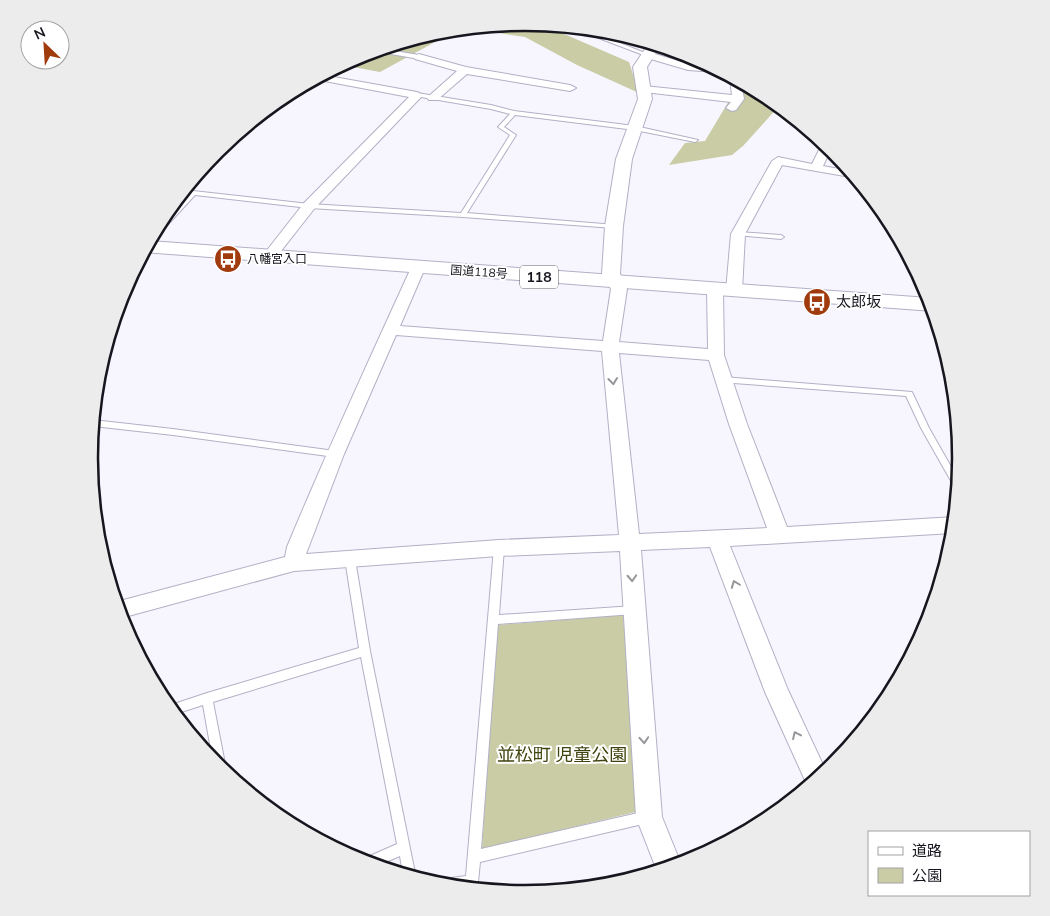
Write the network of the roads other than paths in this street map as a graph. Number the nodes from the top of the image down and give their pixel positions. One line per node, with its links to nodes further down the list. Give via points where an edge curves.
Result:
1 (651, 50): 10 (street, via 640,67)
2 (656, 52): 5 (street)
3 (393, 53): 4 (street)
4 (419, 57): 6 (street)
5 (696, 67)
6 (465, 70): 9 (street); 12 (street)
7 (329, 79): 11 (street)
8 (734, 86): 10 (street, via 735,104)
9 (570, 88)
10 (644, 89): 14 (street, via 645,99)
11 (417, 95): 12 (lane); 21 (street)
12 (433, 98): 13 (lane)
13 (514, 113): 14 (lane); 23 (lane, via 501,127 513,135)
14 (635, 128): 15 (lane); 24 (street, via 624,159)
15 (695, 140)
16 (824, 153): 17 (street)
17 (816, 168): 18 (street); 25 (street, via 778,162)
18 (842, 173)
19 (190, 193): 20 (lane)
20 (193, 194): 21 (lane); 22 (lane)
21 (309, 206): 23 (lane); 28 (street)
22 (176, 213)
23 (463, 215): 24 (lane)
24 (614, 226): 30 (street, via 611,274)
25 (738, 234): 26 (lane); 31 (street)
26 (781, 237)
27 (154, 248): 28 (highway, 国道118号 / 118)
28 (269, 257): 29 (highway, 国道118号 / 118)
29 (418, 268): 30 (highway, 国道118号 / 118); 33 (street)
30 (615, 282): 31 (highway, 国道118号 / 118); 34 (street, via 619,289)
31 (725, 290): 32 (highway, 国道118号 / 118); 35 (street)
32 (923, 305)
33 (389, 330): 34 (street); 38 (street)
34 (610, 347): 35 (street); 43 (street, one-way to 43)
35 (716, 355): 36 (street)
36 (723, 380): 39 (lane, via 909,394); 41 (street)
37 (100, 424): 38 (lane)
38 (335, 454): 46 (street, via 296,547)
39 (951, 474)
40 (946, 525): 41 (street)
41 (780, 535): 42 (street)
42 (717, 539): 43 (street); 54 (street, one-way to 42, via 776,692)
43 (630, 543): 44 (street); 48 (street, one-way to 48)
44 (499, 548): 45 (street); 49 (lane)
45 (350, 559): 46 (street); 50 (lane)
46 (294, 563): 47 (street)
47 (126, 608)
48 (634, 610): 49 (lane); 55 (street, one-way to 55)
49 (493, 620): 57 (lane)
50 (365, 651): 51 (lane); 56 (lane)
51 (207, 698): 52 (lane); 53 (lane)
52 (179, 707)
53 (217, 754)
54 (814, 772)
55 (649, 817): 57 (lane); 59 (street)
56 (404, 848): 58 (lane); 60 (lane)
57 (474, 857): 61 (lane)
58 (378, 858)
59 (666, 861)
60 (408, 868)
61 (474, 882)

